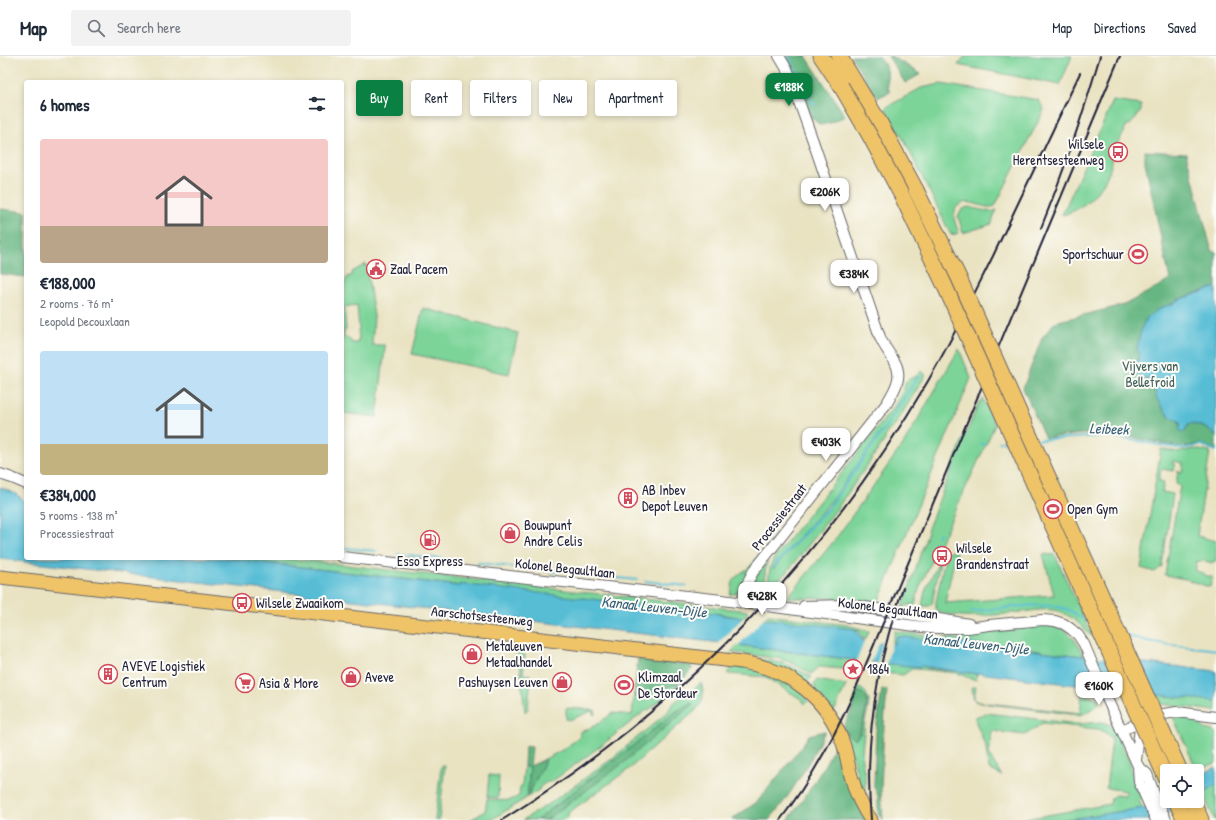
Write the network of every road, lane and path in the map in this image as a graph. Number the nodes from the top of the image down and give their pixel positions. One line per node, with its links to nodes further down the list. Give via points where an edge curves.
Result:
1 (779, 56): 8 (street, Processiestraat, via 788,71 880,337 897,367 898,381 887,403 753,572 745,588)
2 (822, 56): 13 (highway, bridge, via 870,136 944,284)
3 (839, 56): 14 (highway, bridge, via 904,166 959,278)
4 (0, 474): 5 (street)
5 (24, 483)
6 (344, 557): 8 (street, Kolonel Begaultlaan)
7 (0, 577): 18 (main road, Aarschotsesteenweg, via 764,666 786,675 805,688 826,710 843,743 855,790)
8 (742, 602): 11 (street, Kolonel Begaultlaan, via 930,628 968,628 1043,620 1064,624 1078,635 1084,644)
9 (1216, 717): 10 (street, via 1177,712)
10 (1143, 722): 11 (street); 12 (street, via 1140,728)
11 (1122, 730): 12 (street, Kolonel Begaultlaan)
12 (1137, 764): 15 (street, Kolonel Begaultlaan, via 1139,782)
13 (1160, 764)
14 (1177, 764)
15 (1150, 794): 19 (street, Kolonel Begaultlaan); 20 (street, Kolonel Begaultlaan)
16 (1179, 808): 21 (highway)
17 (1196, 808): 22 (highway)
18 (870, 820)
19 (1156, 820)
20 (1166, 820)
21 (1185, 820)
22 (1201, 820)

